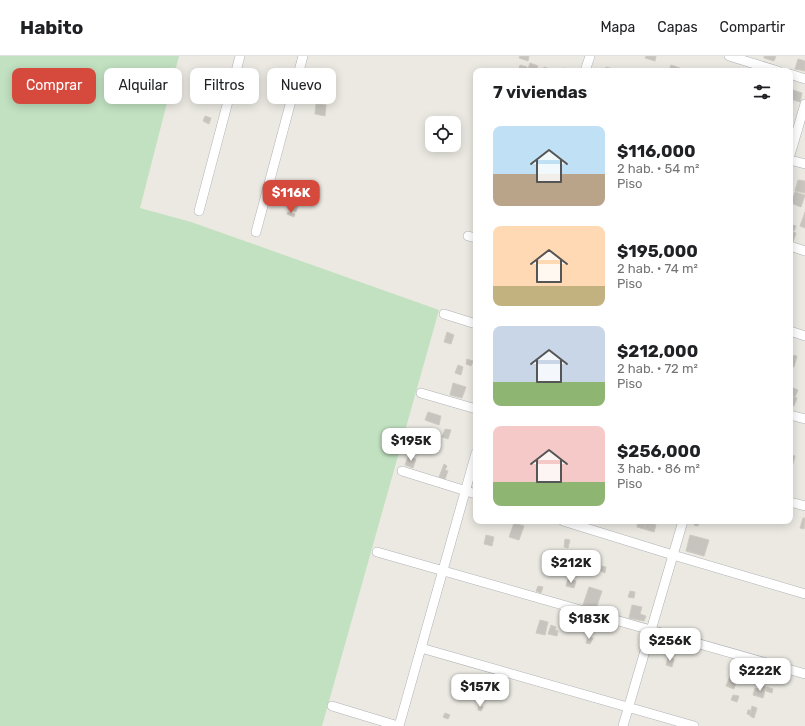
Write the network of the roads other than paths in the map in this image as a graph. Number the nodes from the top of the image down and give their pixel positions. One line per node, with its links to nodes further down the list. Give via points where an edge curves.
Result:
1 (240, 56): 13 (street)
2 (303, 56): 14 (street)
3 (590, 56): 5 (street)
4 (729, 56): 6 (street)
5 (586, 68)
6 (768, 68)
7 (793, 75): 8 (street)
8 (805, 79)
9 (805, 104): 10 (street)
10 (793, 145)
11 (793, 161): 12 (street)
12 (805, 164)
13 (199, 211)
14 (256, 232)
15 (793, 247): 16 (street)
16 (805, 251)
17 (444, 314): 18 (street)
18 (473, 323)
19 (793, 332): 20 (street)
20 (805, 336)
21 (421, 393): 22 (street)
22 (473, 408)
23 (793, 416): 24 (street)
24 (805, 419)
25 (473, 463): 27 (street)
26 (402, 472): 27 (street)
27 (465, 491): 28 (street); 35 (street)
28 (473, 493)
29 (793, 503): 30 (street)
30 (805, 506)
31 (573, 524): 34 (street)
32 (682, 524): 34 (street)
33 (377, 552): 35 (street)
34 (673, 555): 36 (street); 37 (street)
35 (443, 571): 37 (street); 38 (street)
36 (805, 594)
37 (651, 630): 39 (street); 41 (street)
38 (421, 648): 41 (street); 42 (street)
39 (805, 674)
40 (332, 706): 42 (street)
41 (629, 707): 43 (street); 44 (street)
42 (398, 726)
43 (623, 726)
44 (694, 726)

